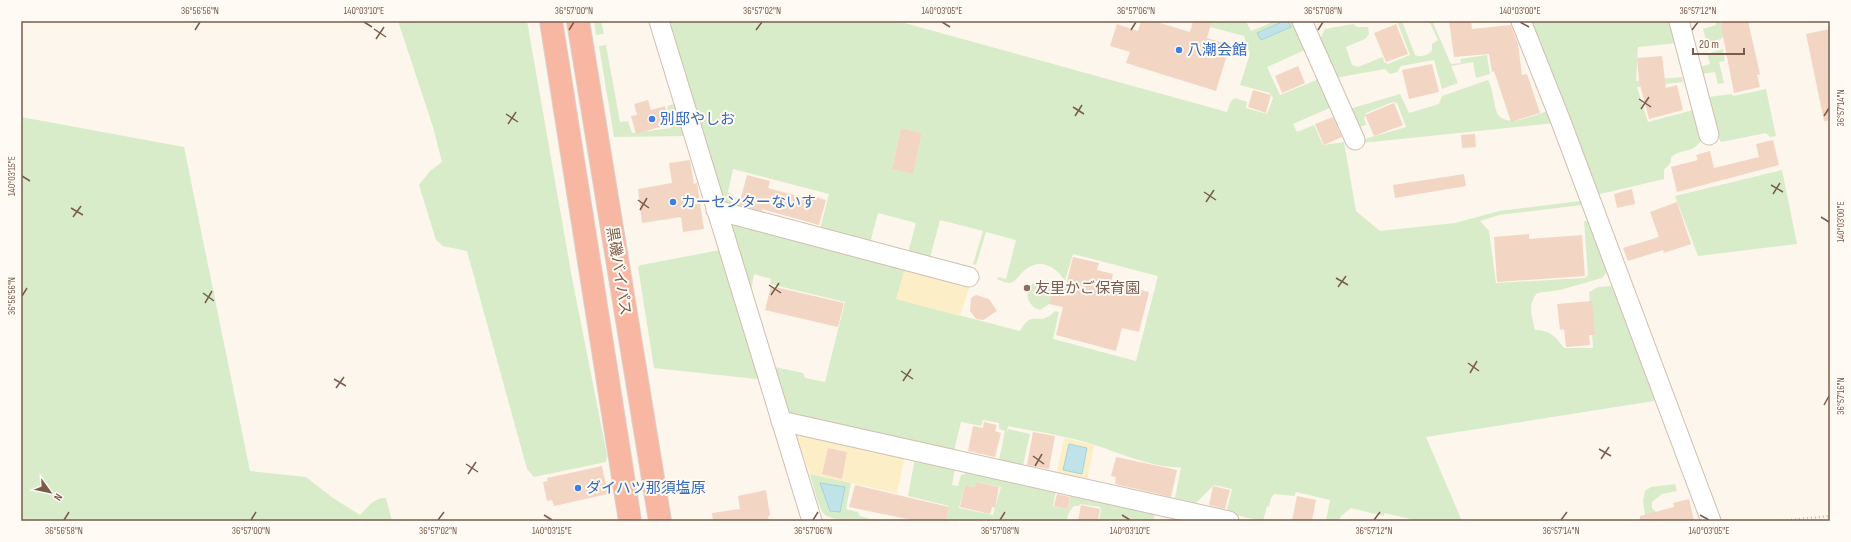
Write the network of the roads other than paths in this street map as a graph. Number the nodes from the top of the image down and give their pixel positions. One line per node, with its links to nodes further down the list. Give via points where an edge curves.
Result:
1 (551, 21): 12 (highway, 黒磯バイパス)
2 (578, 21): 13 (highway, 黒磯バイパス)
3 (659, 21): 9 (street)
4 (1302, 21): 8 (street)
5 (1521, 21): 16 (street)
6 (1679, 21): 7 (street)
7 (1708, 135)
8 (1354, 140)
9 (716, 210): 10 (street); 11 (street)
10 (969, 277)
11 (781, 421): 14 (street); 15 (street)
12 (630, 521)
13 (660, 521)
14 (812, 521)
15 (1229, 521)
16 (1711, 521)

